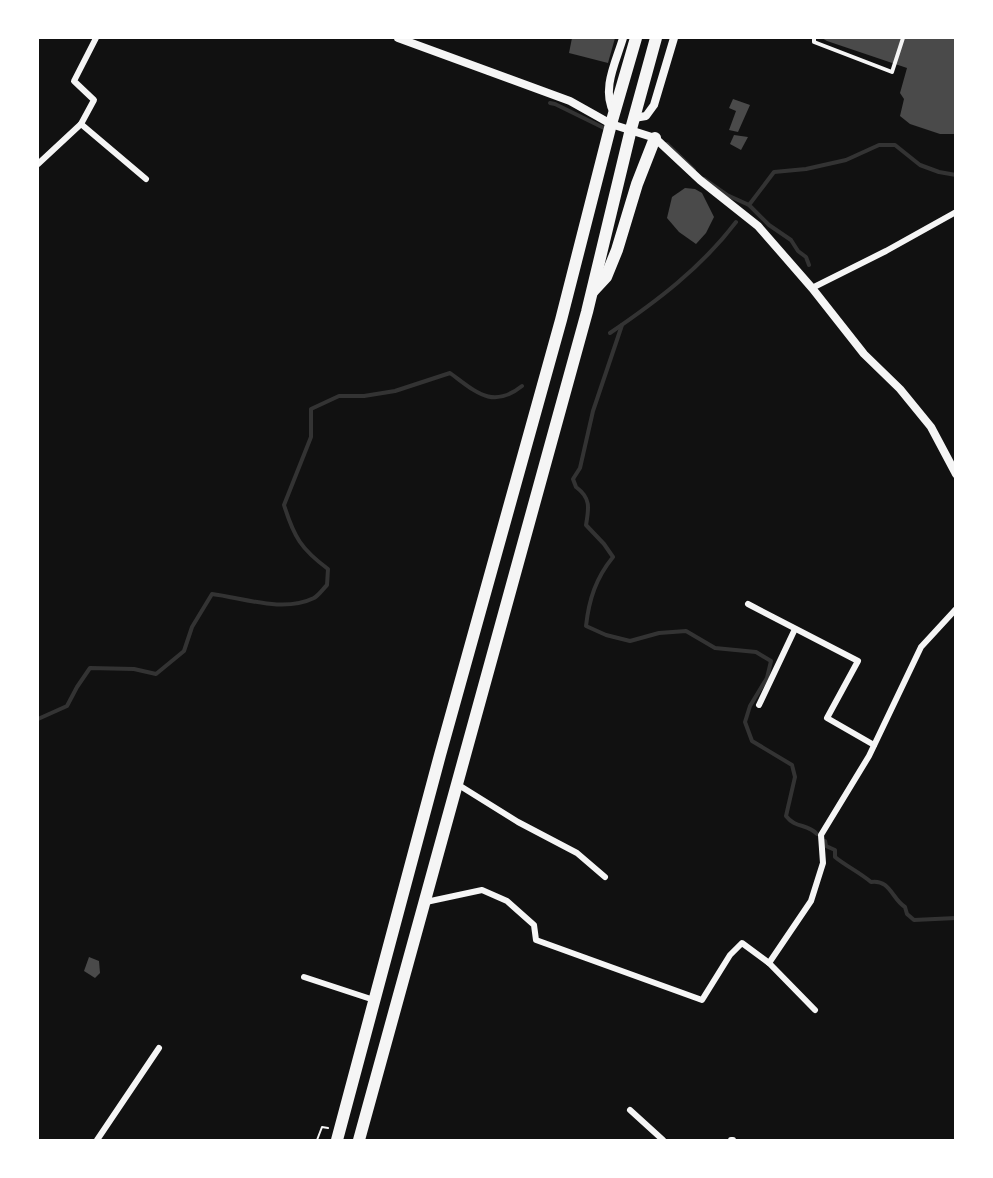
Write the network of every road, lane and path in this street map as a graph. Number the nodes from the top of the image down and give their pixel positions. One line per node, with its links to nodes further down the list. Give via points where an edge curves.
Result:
1 (96, 38): 10 (street, via 74,81 94,100)
2 (398, 38): 9 (street)
3 (623, 38): 9 (street, via 608,90)
4 (636, 38): 9 (highway)
5 (656, 38): 11 (highway)
6 (674, 38): 11 (street, via 654,105 646,116)
7 (814, 38): 8 (lane, via 814,42 892,72)
8 (903, 38)
9 (613, 119): 11 (street); 29 (highway)
10 (81, 124): 13 (street); 14 (street)
11 (632, 124): 12 (street); 17 (highway)
12 (655, 138): 16 (street, via 758,226); 17 (highway, via 606,278)
13 (38, 164)
14 (146, 179)
15 (956, 212): 16 (street)
16 (812, 288): 18 (street, via 864,354 900,389 931,428)
17 (592, 291): 24 (highway)
18 (956, 474)
19 (748, 604): 21 (street)
20 (956, 609): 23 (street, via 921,647)
21 (795, 628): 22 (street); 23 (street, via 858,661 827,718)
22 (759, 705)
23 (874, 745): 27 (street, via 821,835 823,863 811,901)
24 (457, 784): 25 (street, via 577,853); 26 (highway)
25 (605, 877)
26 (426, 902): 27 (street, via 482,890 507,901 534,925 536,940 702,1000 742,943); 37 (highway)
27 (769, 963): 30 (street)
28 (304, 977): 29 (street)
29 (374, 999): 36 (highway)
30 (815, 1010)
31 (159, 1048): 34 (street)
32 (630, 1110): 38 (street)
33 (322, 1127): 35 (path)
34 (97, 1140)
35 (317, 1140)
36 (337, 1140)
37 (359, 1140)
38 (663, 1140)

